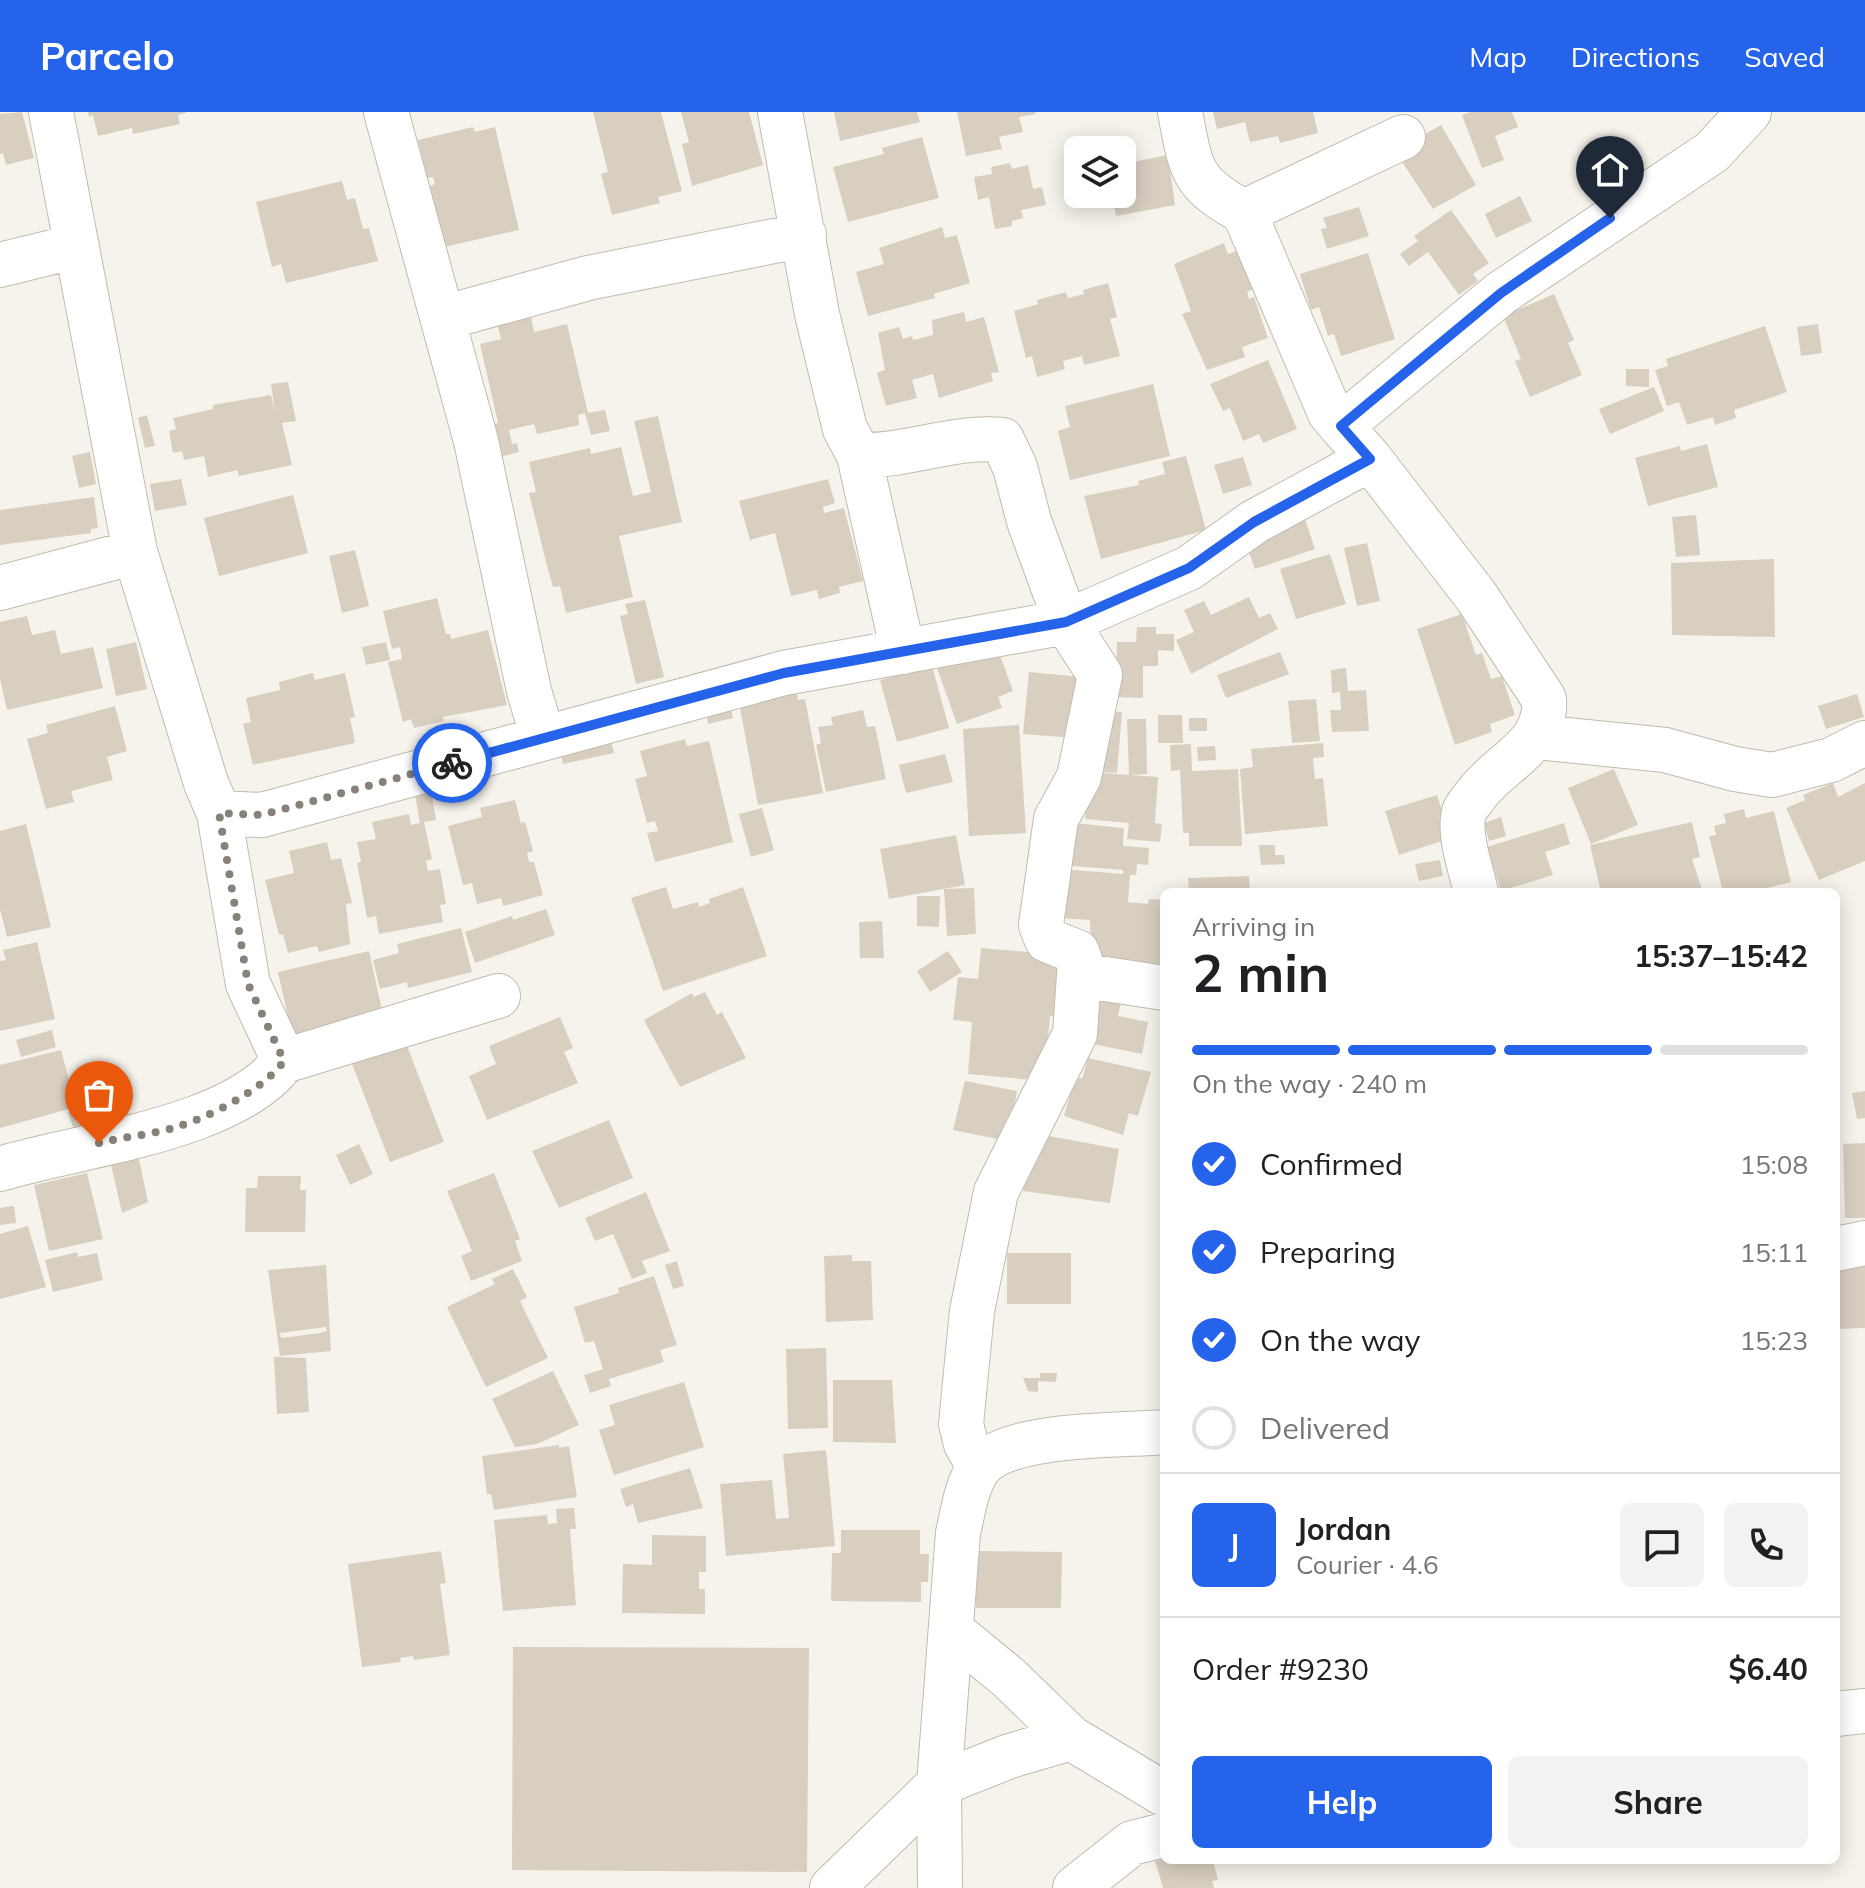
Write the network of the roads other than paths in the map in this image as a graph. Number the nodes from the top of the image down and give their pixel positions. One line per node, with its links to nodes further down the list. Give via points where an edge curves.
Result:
1 (51, 112): 9 (street)
2 (386, 112): 11 (street)
3 (780, 112): 8 (street)
4 (1180, 112): 7 (street, via 1191,170 1214,196)
5 (1749, 112): 12 (street, via 1712,152 1501,293)
6 (1403, 137): 7 (street)
7 (1244, 212): 12 (street, via 1330,413)
8 (804, 235): 11 (street, via 588,278); 13 (street, via 838,401)
9 (77, 246): 10 (street); 15 (street)
10 (0, 265)
11 (443, 318): 20 (street)
12 (1341, 426): 14 (street)
13 (859, 455): 17 (street, via 882,456 973,437 1002,440); 18 (street)
14 (1370, 459): 17 (street, via 1254,522 1189,568); 19 (street, via 1476,596 1544,699 1545,718)
15 (135, 552): 16 (street); 22 (street)
16 (0, 588)
17 (1066, 622): 18 (street); 24 (street, via 1100,675 1079,777 1056,819 1041,925 1047,940 1077,952)
18 (903, 652): 20 (street, via 784,673)
19 (1537, 737): 21 (street, via 1665,750 1772,775 1831,760); 23 (street, via 1483,785 1464,810)
20 (543, 738): 22 (street, via 262,815)
21 (1865, 743)
22 (219, 813): 27 (street, via 248,984)
23 (1475, 888)
24 (1079, 975): 25 (street); 32 (street, via 1075,1034 996,1192 972,1311 961,1424)
25 (1160, 987)
26 (498, 996): 27 (street)
27 (284, 1061): 28 (street, via 273,1076 239,1098 174,1128)
28 (0, 1169)
29 (1865, 1243): 30 (street)
30 (1840, 1248)
31 (1160, 1432): 32 (street, via 1007,1447)
32 (979, 1466): 33 (street, via 958,1533)
33 (952, 1631): 36 (street); 37 (street)
34 (1865, 1711): 35 (street)
35 (1840, 1714)
36 (1071, 1738): 37 (street); 38 (street)
37 (939, 1784): 40 (street); 41 (street)
38 (1160, 1792)
39 (1160, 1836): 42 (street, via 1132,1843)
40 (832, 1888)
41 (940, 1888)
42 (1075, 1888)

